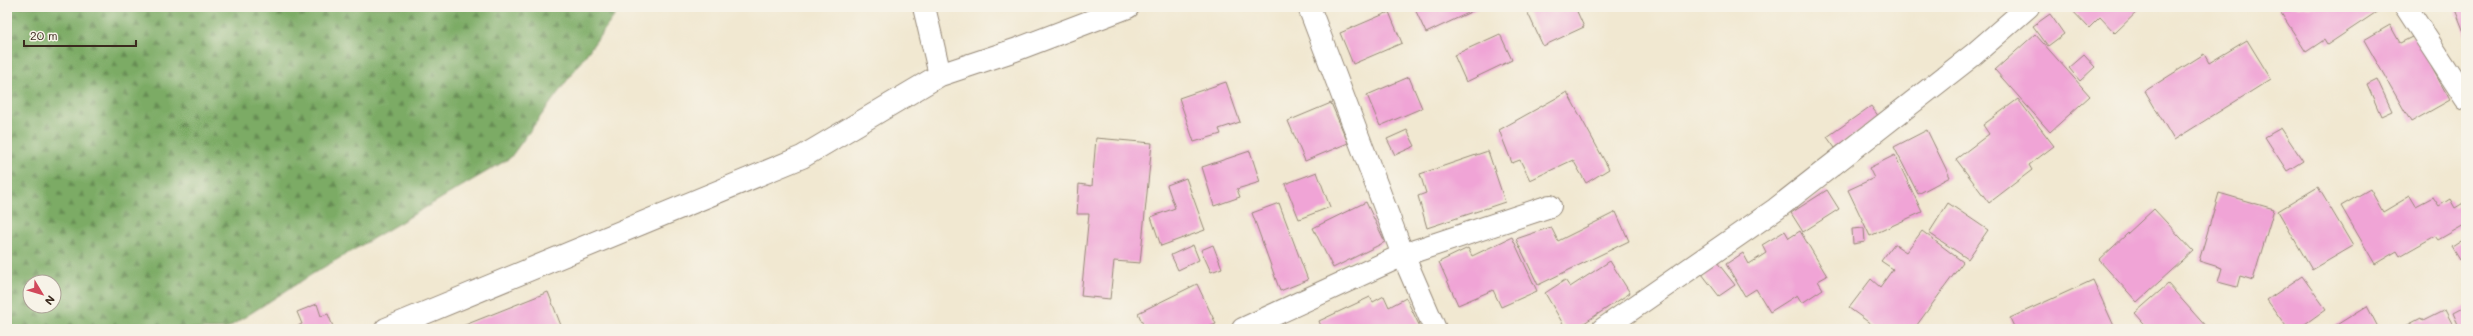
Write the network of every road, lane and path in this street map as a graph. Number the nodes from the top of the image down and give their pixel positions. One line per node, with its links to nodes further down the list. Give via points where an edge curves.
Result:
1 (924, 7): 6 (street)
2 (1128, 7): 6 (street)
3 (1309, 7): 9 (street)
4 (2028, 7): 13 (street, via 1973,55 1776,209)
5 (2406, 7): 7 (street)
6 (940, 75): 10 (street, via 802,158)
7 (2466, 99)
8 (1550, 206): 9 (street)
9 (1403, 255): 11 (street); 12 (street)
10 (386, 329)
11 (1243, 329)
12 (1435, 329)
13 (1603, 329)

